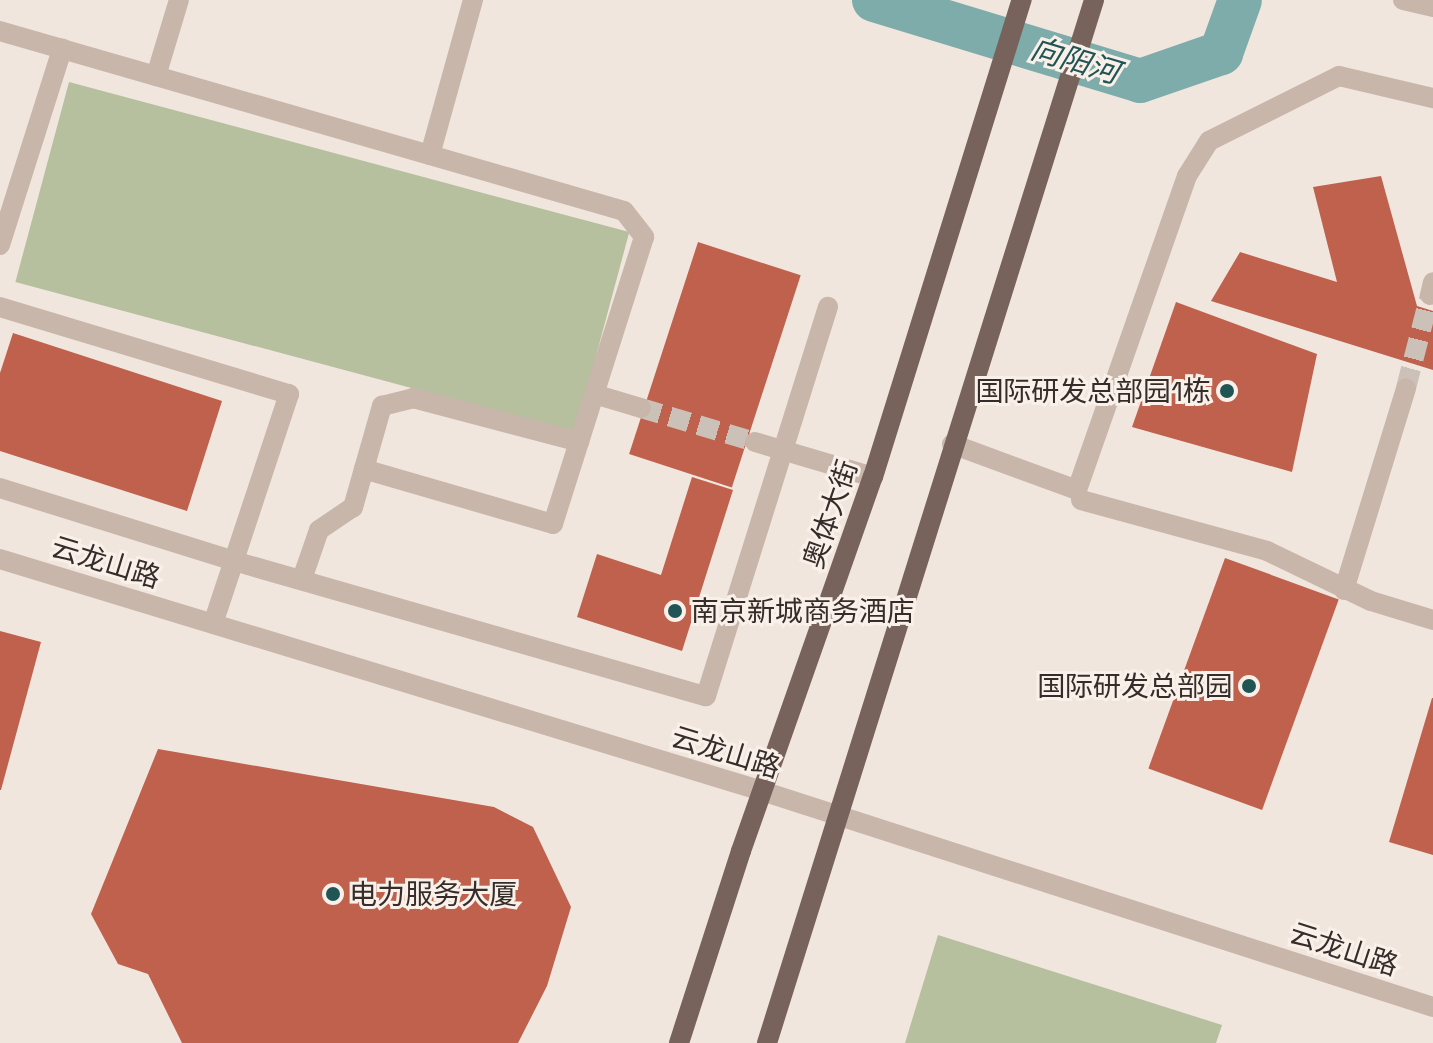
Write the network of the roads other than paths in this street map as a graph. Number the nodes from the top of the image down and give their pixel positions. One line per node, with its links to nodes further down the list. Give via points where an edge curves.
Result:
1 (179, 0): 9 (street)
2 (473, 0): 11 (street)
3 (1022, 0): 23 (main road, 奥体大街)
4 (1094, 0): 20 (main road)
5 (1403, 0): 6 (street)
6 (1433, 7)
7 (0, 31): 8 (street)
8 (62, 49): 9 (street); 12 (street)
9 (156, 76): 11 (street)
10 (1433, 98): 20 (street, via 1339,76 1209,141 1187,176 1077,490)
11 (430, 155): 16 (street, via 624,211 644,237)
12 (0, 245)
13 (0, 307): 27 (street, via 289,394)
14 (828, 307): 21 (street)
15 (1406, 388): 29 (street)
16 (594, 394): 17 (street); 18 (street)
17 (641, 408)
18 (579, 442): 22 (street, via 413,398 382,406); 22 (street, via 553,524)
19 (755, 442): 21 (street)
20 (952, 444): 33 (main road)
21 (783, 450): 23 (street); 28 (street, via 706,696)
22 (364, 469): 28 (street, via 353,507 319,530)
23 (873, 477): 32 (main road, 奥体大街)
24 (0, 488): 27 (street)
25 (1081, 500): 29 (street, via 1267,551)
26 (0, 559): 31 (street, 云龙山路)
27 (234, 561): 28 (street); 31 (street)
28 (302, 579)
29 (1344, 590): 30 (street)
30 (1433, 620)
31 (213, 624): 32 (street, 云龙山路)
32 (762, 791): 33 (street, 云龙山路); 35 (main road, 奥体大街)
33 (835, 818): 34 (street, 云龙山路); 36 (main road)
34 (1433, 1007)
35 (679, 1043)
36 (767, 1043)

